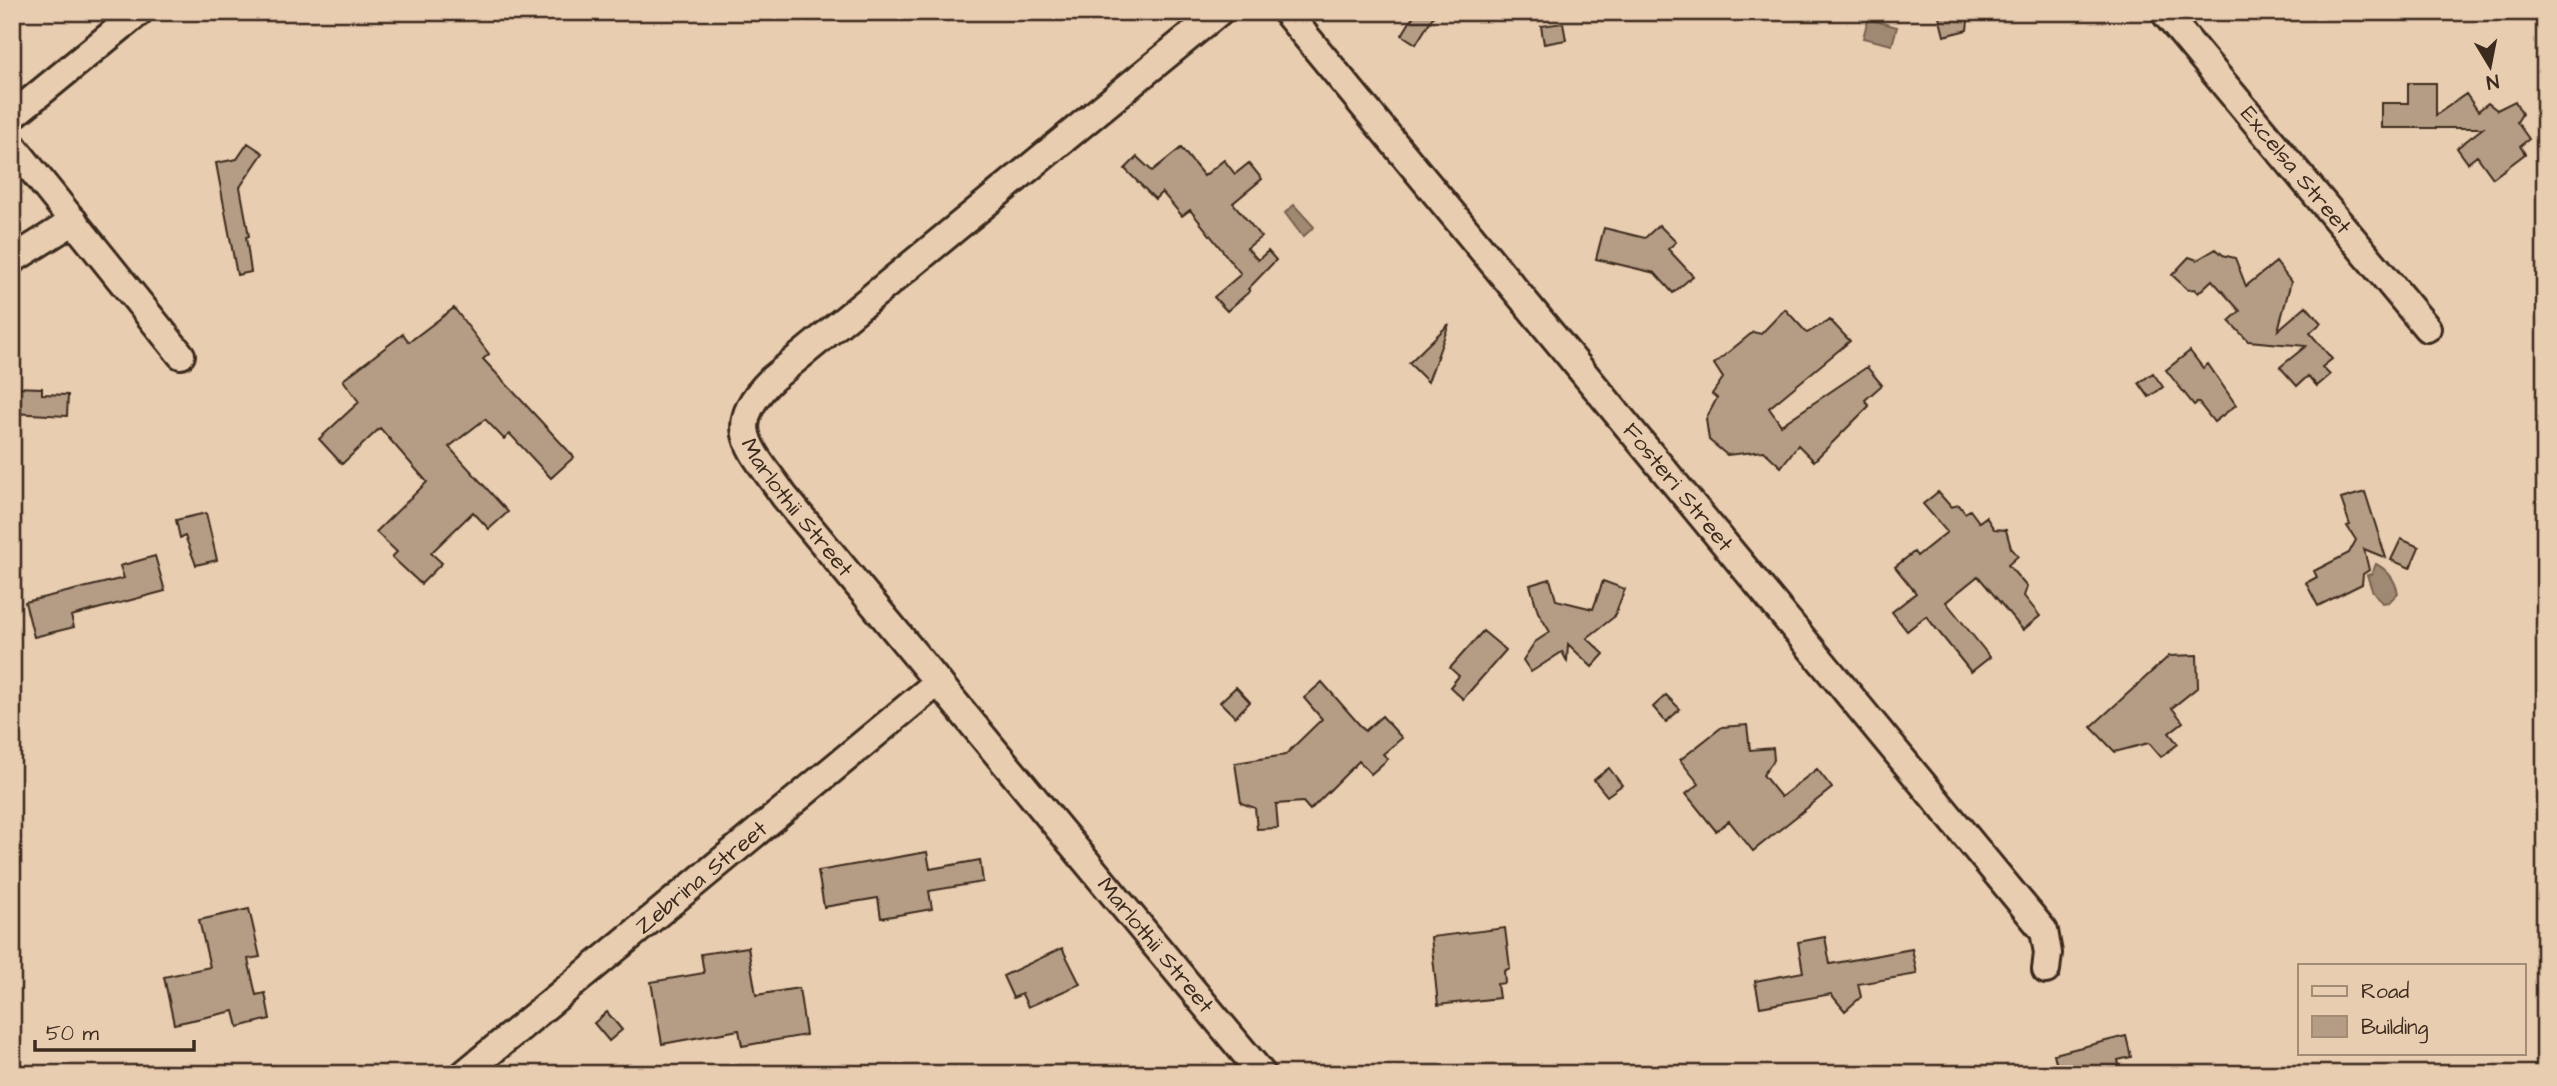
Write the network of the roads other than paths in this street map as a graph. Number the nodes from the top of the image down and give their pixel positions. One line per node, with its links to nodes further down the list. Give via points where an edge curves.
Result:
1 (139, 12): 5 (street)
2 (1219, 12): 11 (street, Marlothii Street, via 772,379 748,406 743,422 746,439 784,496)
3 (1286, 12): 12 (street, Fosteri Street, via 2043,931)
4 (2164, 12): 9 (street, Excelsa Street)
5 (12, 116)
6 (12, 145): 7 (street)
7 (74, 221): 8 (street); 10 (street)
8 (12, 260)
9 (2427, 328)
10 (181, 355)
11 (938, 682): 13 (street, Zebrina Street); 14 (street, Marlothii Street)
12 (2046, 970)
13 (464, 1074)
14 (1262, 1074)

